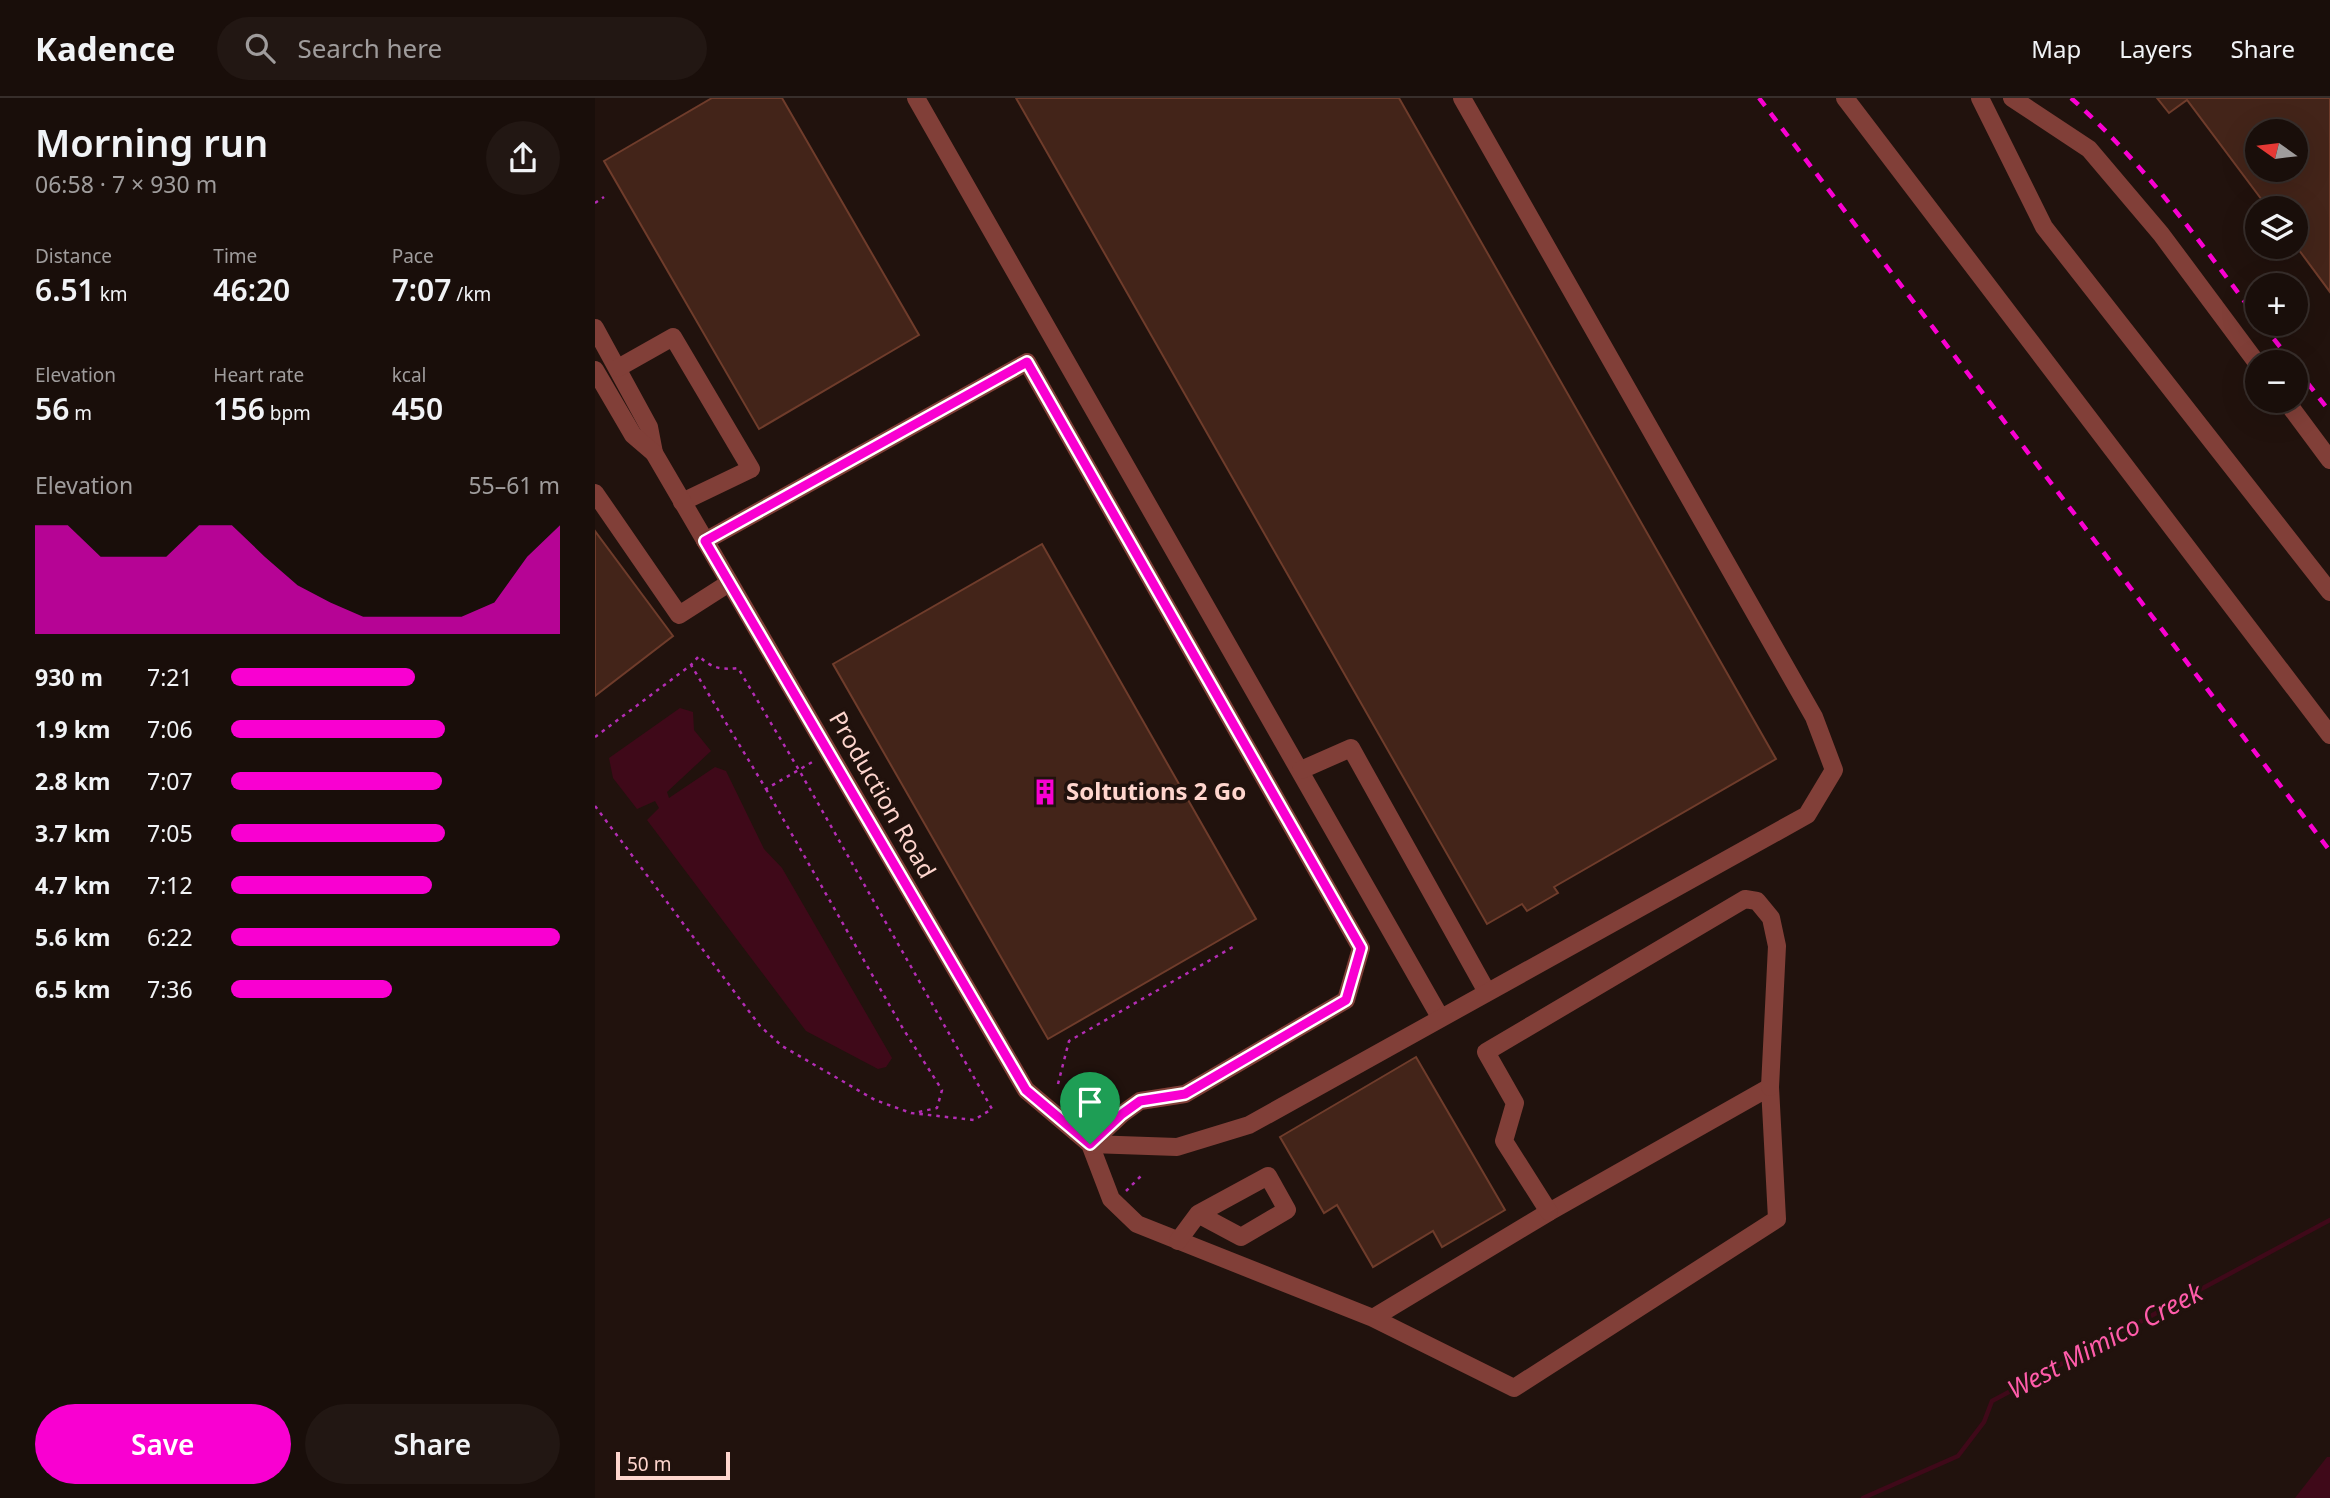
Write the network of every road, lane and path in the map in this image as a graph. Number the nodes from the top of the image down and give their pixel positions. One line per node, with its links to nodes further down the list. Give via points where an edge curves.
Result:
1 (916, 98): 24 (street)
2 (1462, 98): 28 (street, via 1815,717 1835,770 1807,815)
3 (1845, 98): 21 (street)
4 (1980, 98): 19 (street, via 2044,227)
5 (2012, 98): 9 (street, via 2089,149 2161,234)
6 (604, 197): 7 (path)
7 (595, 203)
8 (595, 328): 10 (street, Production Road)
9 (2247, 350)
10 (618, 368): 13 (street, Production Road, via 649,426); 16 (street, via 673,337 751,470)
11 (595, 370): 13 (street, Production Road, via 633,435)
12 (2295, 413): 14 (street)
13 (654, 453): 16 (street, Production Road)
14 (2330, 460)
15 (595, 493): 18 (street, via 679,615)
16 (682, 502): 17 (street, Production Road)
17 (705, 541): 18 (street, Production Road); 33 (street, via 1027,362 1361,948 1346,1000 1185,1094 1140,1101)
18 (729, 583): 33 (street, Production Road, via 1026,1090)
19 (2330, 592)
20 (691, 666): 22 (path); 23 (path, via 699,656 722,670 738,668); 25 (path)
21 (2330, 734)
22 (595, 737)
23 (799, 770): 25 (path); 32 (path, via 992,1109 974,1120)
24 (1301, 770): 28 (street, via 1351,748); 29 (street)
25 (766, 789): 32 (path, via 942,1090 937,1108)
26 (595, 806): 32 (path, via 760,1026 782,1046 875,1100)
27 (1233, 947): 30 (path, via 1069,1041)
28 (1487, 992): 29 (street)
29 (1440, 1017): 33 (street, via 1249,1125 1177,1147)
30 (1058, 1084)
31 (1770, 1087): 36 (street); 36 (street, via 1777,946 1771,918 1757,901 1745,899 1486,1052 1515,1103 1504,1141); 39 (street, via 1777,1219 1514,1388)
32 (911, 1113)
33 (1090, 1144): 38 (street, via 1111,1199 1137,1224)
34 (1141, 1176): 35 (path)
35 (1125, 1193)
36 (1549, 1212): 39 (street)
37 (1198, 1214): 37 (street, via 1241,1237 1287,1209 1268,1176); 38 (street)
38 (1178, 1241): 39 (street)
39 (1373, 1318)

